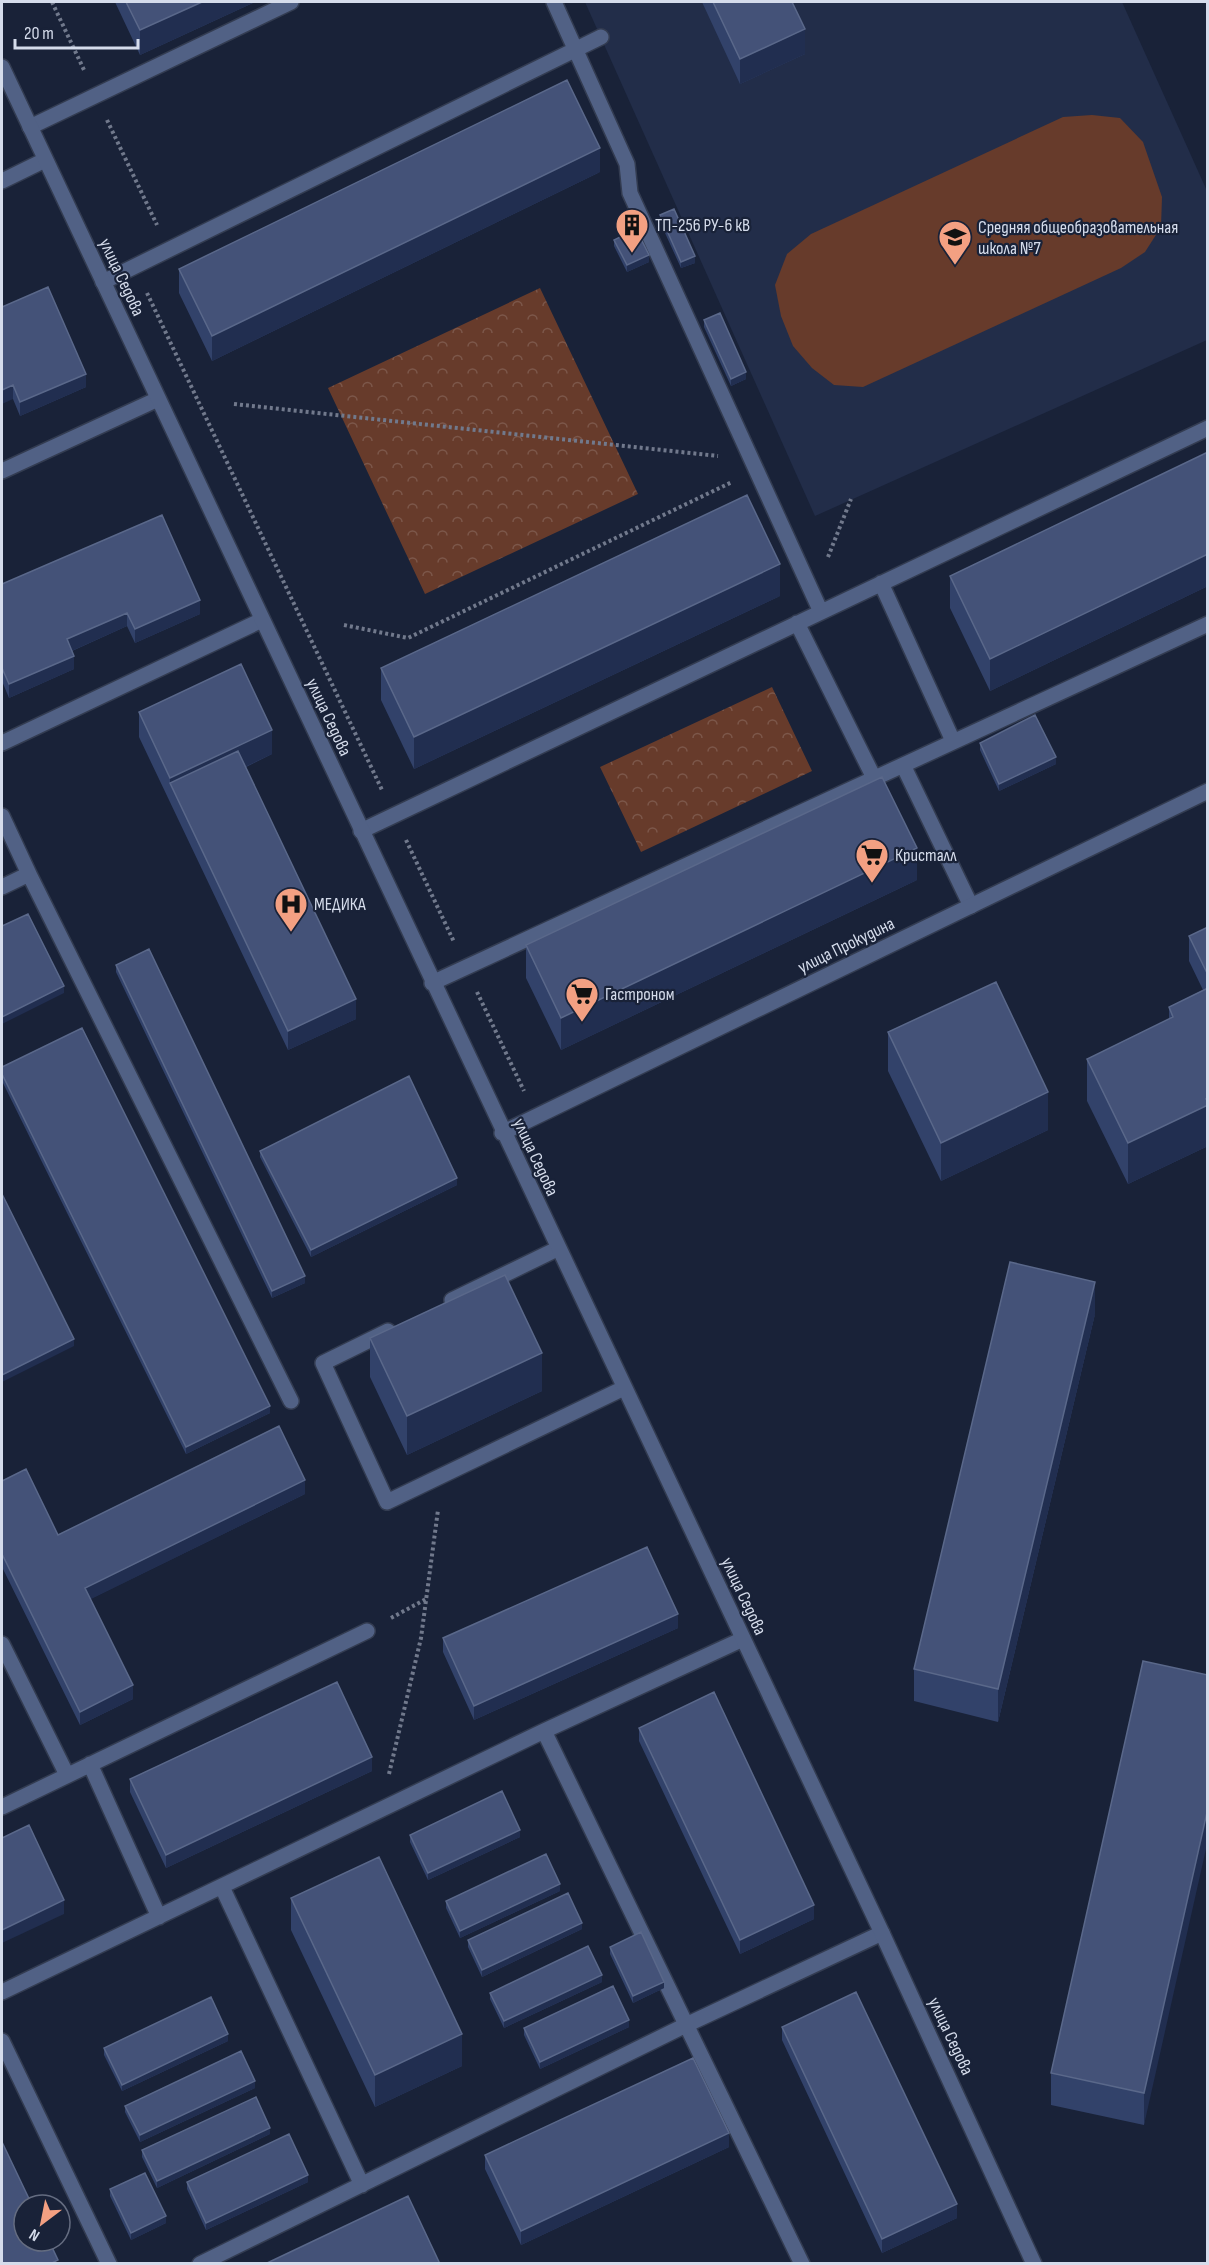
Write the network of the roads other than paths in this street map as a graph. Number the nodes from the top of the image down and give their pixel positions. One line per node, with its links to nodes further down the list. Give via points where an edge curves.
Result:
1 (291, 2): 6 (street)
2 (554, 2): 4 (street)
3 (601, 38): 4 (street)
4 (577, 50): 9 (street); 14 (street, via 627,164 630,193)
5 (2, 67): 6 (street, улица Седова)
6 (30, 127): 7 (street, улица Седова)
7 (45, 160): 8 (street); 9 (street, улица Седова)
8 (2, 181)
9 (103, 282): 10 (street, улица Седова)
10 (158, 399): 12 (street); 15 (street, улица Седова)
11 (1208, 428): 13 (street)
12 (2, 471)
13 (881, 583): 14 (street); 18 (street)
14 (821, 612): 16 (street)
15 (262, 620): 19 (street); 24 (street, улица Седова)
16 (797, 623): 21 (street); 24 (street)
17 (1208, 624): 18 (street)
18 (953, 741): 20 (street)
19 (2, 743)
20 (903, 765): 21 (street); 27 (street)
21 (874, 778): 28 (street)
22 (1208, 791): 27 (street, улица Прокудина)
23 (2, 816): 25 (street)
24 (361, 831): 28 (street, улица Седова)
25 (29, 874): 26 (street); 34 (street)
26 (2, 887)
27 (971, 906): 29 (street, улица Прокудина)
28 (432, 983): 29 (street, улица Седова)
29 (502, 1133): 30 (street, улица Седова)
30 (557, 1249): 31 (street); 33 (street, улица Седова)
31 (436, 1308)
32 (405, 1323): 33 (street, via 323,1363 387,1502)
33 (624, 1388): 36 (street, улица Седова)
34 (291, 1401)
35 (367, 1631): 39 (street)
36 (743, 1639): 38 (street); 44 (street, улица Седова)
37 (2, 1644): 40 (street)
38 (544, 1731): 42 (street); 46 (street)
39 (90, 1764): 40 (street); 43 (street)
40 (67, 1775): 41 (street)
41 (2, 1807)
42 (222, 1887): 43 (street); 48 (street)
43 (159, 1917): 45 (street)
44 (882, 1933): 46 (street); 52 (street, улица Седова)
45 (2, 1992)
46 (686, 2025): 48 (street); 51 (street)
47 (2, 2041): 49 (street)
48 (362, 2185): 50 (street)
49 (109, 2264)
50 (200, 2264)
51 (802, 2264)
52 (1034, 2264)

